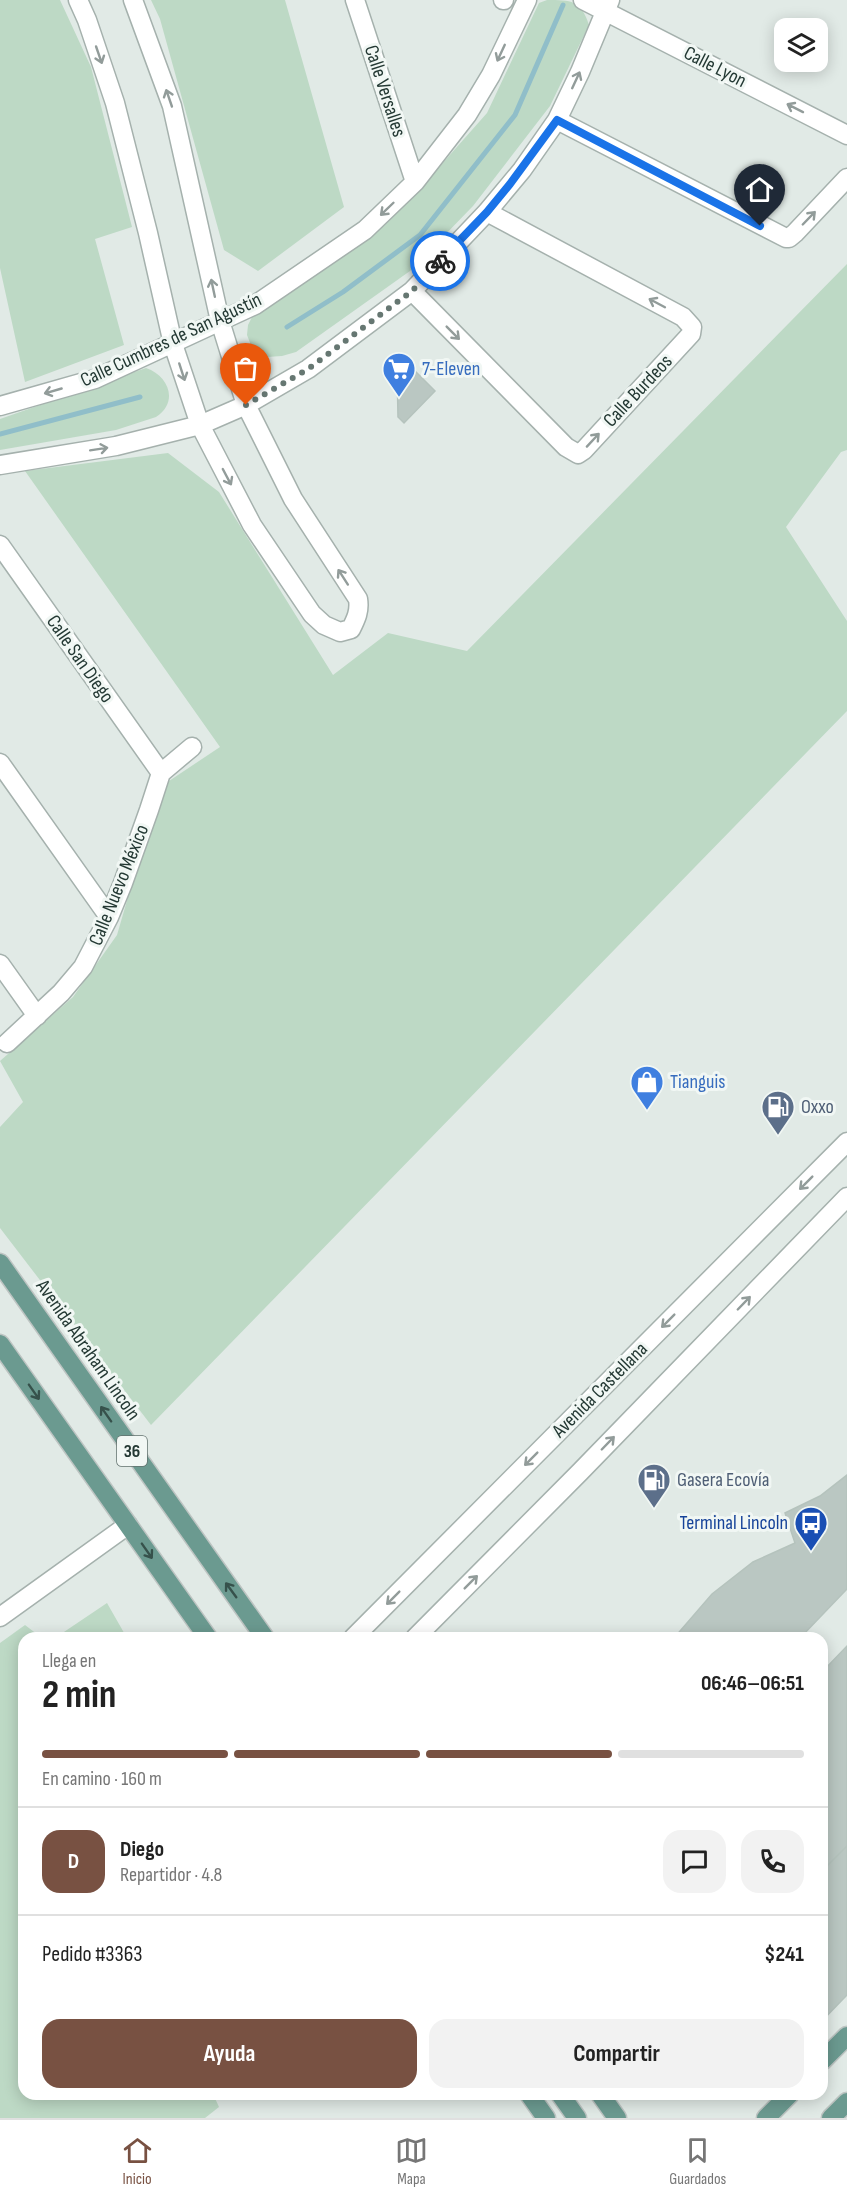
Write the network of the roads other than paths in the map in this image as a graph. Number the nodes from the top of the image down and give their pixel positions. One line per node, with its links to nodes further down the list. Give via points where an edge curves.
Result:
1 (78, 0): 14 (street, one-way to 14, via 115,103)
2 (133, 0): 13 (street, one-way to 2, via 172,106)
3 (355, 0): 10 (street, Calle Versalles)
4 (527, 0): 10 (street, Calle Cumbres de San Agustín, one-way to 10, via 467,115)
5 (583, 0): 6 (street, Calle Lyon)
6 (608, 5): 7 (street, one-way to 6); 8 (street, Calle Lyon, one-way to 6)
7 (557, 120): 9 (street, one-way to 9, via 786,238); 11 (street)
8 (847, 135)
9 (847, 178)
10 (414, 182): 13 (street, Calle Cumbres de San Agustín, one-way to 13, via 365,230 255,305)
11 (487, 212): 12 (street); 12 (street, Calle Burdeos, one-way to 11, via 566,447 578,454 691,334 692,327 683,317)
12 (412, 291): 15 (street, via 308,369)
13 (220, 321): 14 (street, Calle Cumbres de San Agustín); 15 (street)
14 (173, 344): 16 (street, Calle Cumbres de San Agustín, one-way to 16, via 95,379); 17 (street, one-way to 17)
15 (246, 405): 17 (street); 17 (street, one-way to 15, via 252,525 312,614 340,632 351,629 358,599 293,499)
16 (0, 406)
17 (200, 425): 18 (street, one-way to 17, via 116,446)
18 (0, 465)
19 (0, 545): 22 (street, Calle San Diego)
20 (192, 747): 22 (street)
21 (0, 763): 23 (street)
22 (160, 772): 23 (street, Calle Nuevo México)
23 (110, 917): 25 (street, Calle Nuevo México, via 83,967)
24 (0, 964): 25 (street)
25 (37, 1016): 26 (street, Calle Nuevo México)
26 (7, 1043)
27 (847, 1142): 35 (street, Avenida Castellana, one-way to 35)
28 (847, 1197): 36 (street, one-way to 28)
29 (0, 1263): 34 (main road, Avenida Abraham Lincoln / 36, one-way to 29)
30 (0, 1344): 31 (main road, 36, one-way to 31)
31 (128, 1525): 32 (street); 33 (main road, 36, one-way to 33)
32 (0, 1617)
33 (204, 1632)
34 (262, 1632)
35 (359, 1632)
36 (421, 1632)
37 (847, 2036): 38 (main road)
38 (828, 2055)
39 (533, 2100): 44 (main road)
40 (564, 2100): 45 (main road)
41 (604, 2100): 46 (main road)
42 (784, 2100): 47 (main road)
43 (847, 2102): 48 (main road)
44 (546, 2118)
45 (577, 2118)
46 (617, 2118)
47 (766, 2118)
48 (831, 2118)

